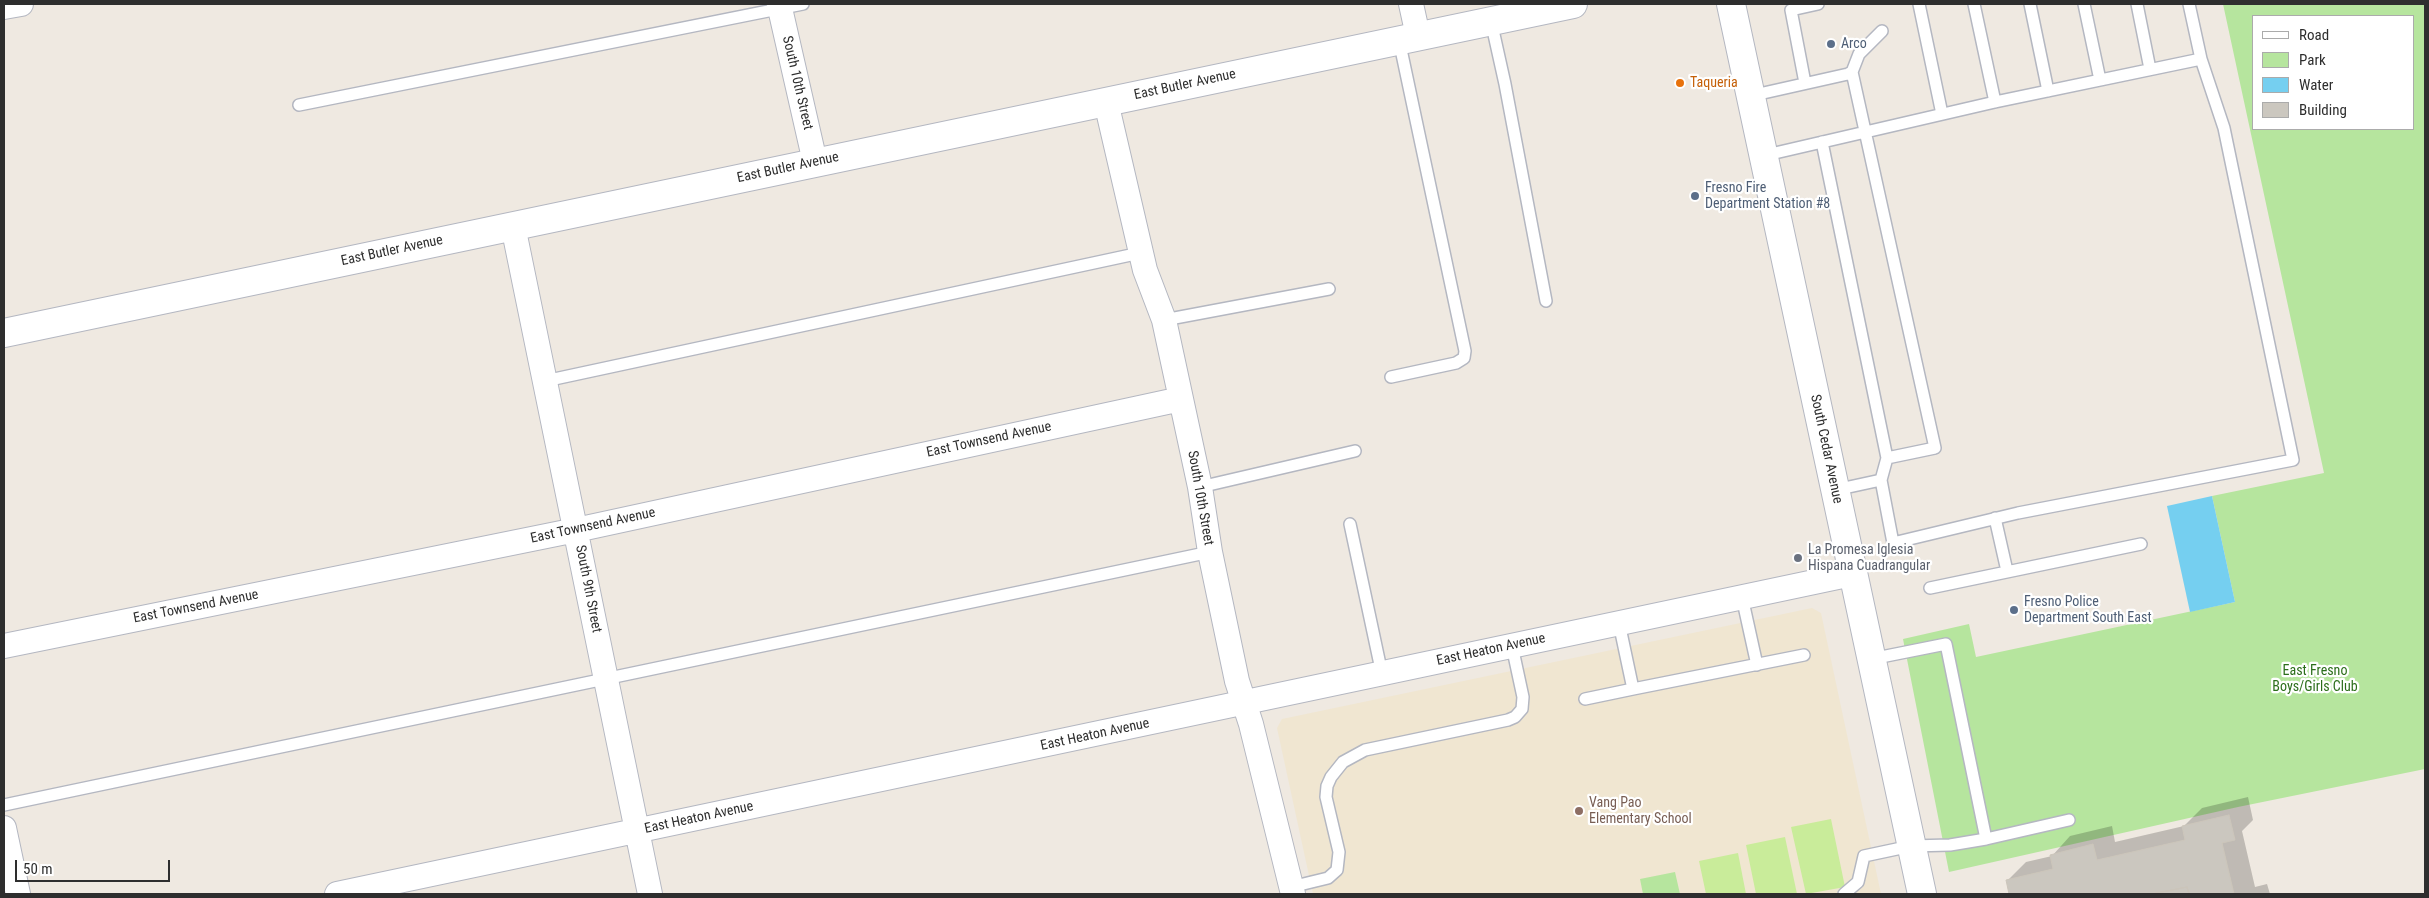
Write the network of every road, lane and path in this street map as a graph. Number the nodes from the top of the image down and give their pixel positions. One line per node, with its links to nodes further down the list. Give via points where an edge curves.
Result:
1 (21, 4): 14 (street)
2 (803, 4): 13 (lane)
3 (1411, 4): 17 (street)
4 (1573, 4): 15 (street, East Butler Avenue)
5 (1731, 4): 24 (street, South Cedar Avenue)
6 (1814, 4): 22 (lane, via 1791,10)
7 (1918, 4): 28 (lane)
8 (1974, 4): 26 (lane)
9 (2030, 4): 23 (lane)
10 (2084, 4): 21 (lane)
11 (2137, 4): 19 (lane)
12 (2189, 4): 18 (lane)
13 (780, 6): 27 (lane); 32 (street, South 10th Street)
14 (4, 8)
15 (1491, 21): 17 (street, East Butler Avenue); 36 (lane)
16 (1882, 31): 20 (lane, via 1859,54)
17 (1408, 38): 25 (street, East Butler Avenue); 39 (lane, via 1465,351 1464,358 1456,363)
18 (2201, 59): 19 (lane); 47 (lane, via 2224,128 2293,460)
19 (2150, 70): 21 (lane)
20 (1852, 72): 22 (lane); 29 (lane)
21 (2100, 80): 23 (lane)
22 (1805, 83): 24 (lane)
23 (2048, 91): 26 (lane)
24 (1750, 96): 31 (street, South Cedar Avenue)
25 (1106, 102): 32 (street, East Butler Avenue); 34 (street, South 10th Street)
26 (1995, 102): 28 (lane)
27 (299, 105)
28 (1942, 114): 29 (lane)
29 (1866, 132): 30 (lane); 43 (lane, via 1935,448)
30 (1822, 142): 31 (lane); 43 (lane)
31 (1762, 156): 46 (street, South Cedar Avenue)
32 (815, 162): 33 (street, East Butler Avenue)
33 (513, 226): 38 (street, East Butler Avenue); 40 (street, South 9th Street)
34 (1140, 253): 37 (street, South 10th Street); 40 (lane)
35 (1329, 289): 37 (lane)
36 (1546, 301)
37 (1164, 320): 41 (street, South 10th Street)
38 (4, 333)
39 (1391, 377)
40 (545, 381): 49 (street, South 9th Street)
41 (1181, 398): 45 (street, South 10th Street); 49 (street, East Townsend Avenue)
42 (1355, 451): 45 (lane)
43 (1887, 458): 44 (lane)
44 (1881, 480): 46 (lane); 47 (lane, via 1894,543)
45 (1200, 487): 51 (street, South 10th Street)
46 (1835, 490): 53 (street, South Cedar Avenue)
47 (1995, 518): 52 (lane)
48 (1350, 524): 62 (lane)
49 (576, 530): 57 (street, East Townsend Avenue); 63 (street, South 9th Street)
50 (2141, 544): 52 (lane)
51 (1210, 552): 63 (lane); 66 (street, South 10th Street)
52 (2007, 571): 54 (lane)
53 (1852, 574): 55 (street, East Heaton Avenue); 60 (street, South Cedar Avenue)
54 (1930, 588)
55 (1742, 597): 56 (street, East Heaton Avenue); 61 (lane)
56 (1619, 623): 58 (street, East Heaton Avenue); 64 (lane)
57 (4, 646)
58 (1512, 646): 62 (street, East Heaton Avenue); 73 (lane, via 1524,697 1522,709 1515,717 1365,750 1343,762 1331,776 1326,797 1339,852 1337,870 1328,878)
59 (1804, 655): 61 (lane)
60 (1871, 659): 71 (lane, via 1946,644); 72 (street, South Cedar Avenue)
61 (1757, 664): 64 (lane)
62 (1382, 674): 66 (street, East Heaton Avenue)
63 (606, 679): 67 (lane); 70 (street, South 9th Street)
64 (1633, 689): 65 (lane)
65 (1585, 699)
66 (1244, 704): 70 (street, East Heaton Avenue); 73 (street, South 10th Street)
67 (4, 805)
68 (2069, 820): 71 (lane)
69 (4, 828): 74 (street)
70 (637, 831): 75 (street, East Heaton Avenue); 76 (street, South 9th Street)
71 (1986, 839): 72 (lane, via 1950,845)
72 (1911, 846): 77 (lane, via 1864,856 1858,882); 78 (street, South Cedar Avenue)
73 (1292, 890)
74 (18, 894)
75 (337, 894)
76 (650, 894)
77 (1844, 894)
78 (1922, 894)

